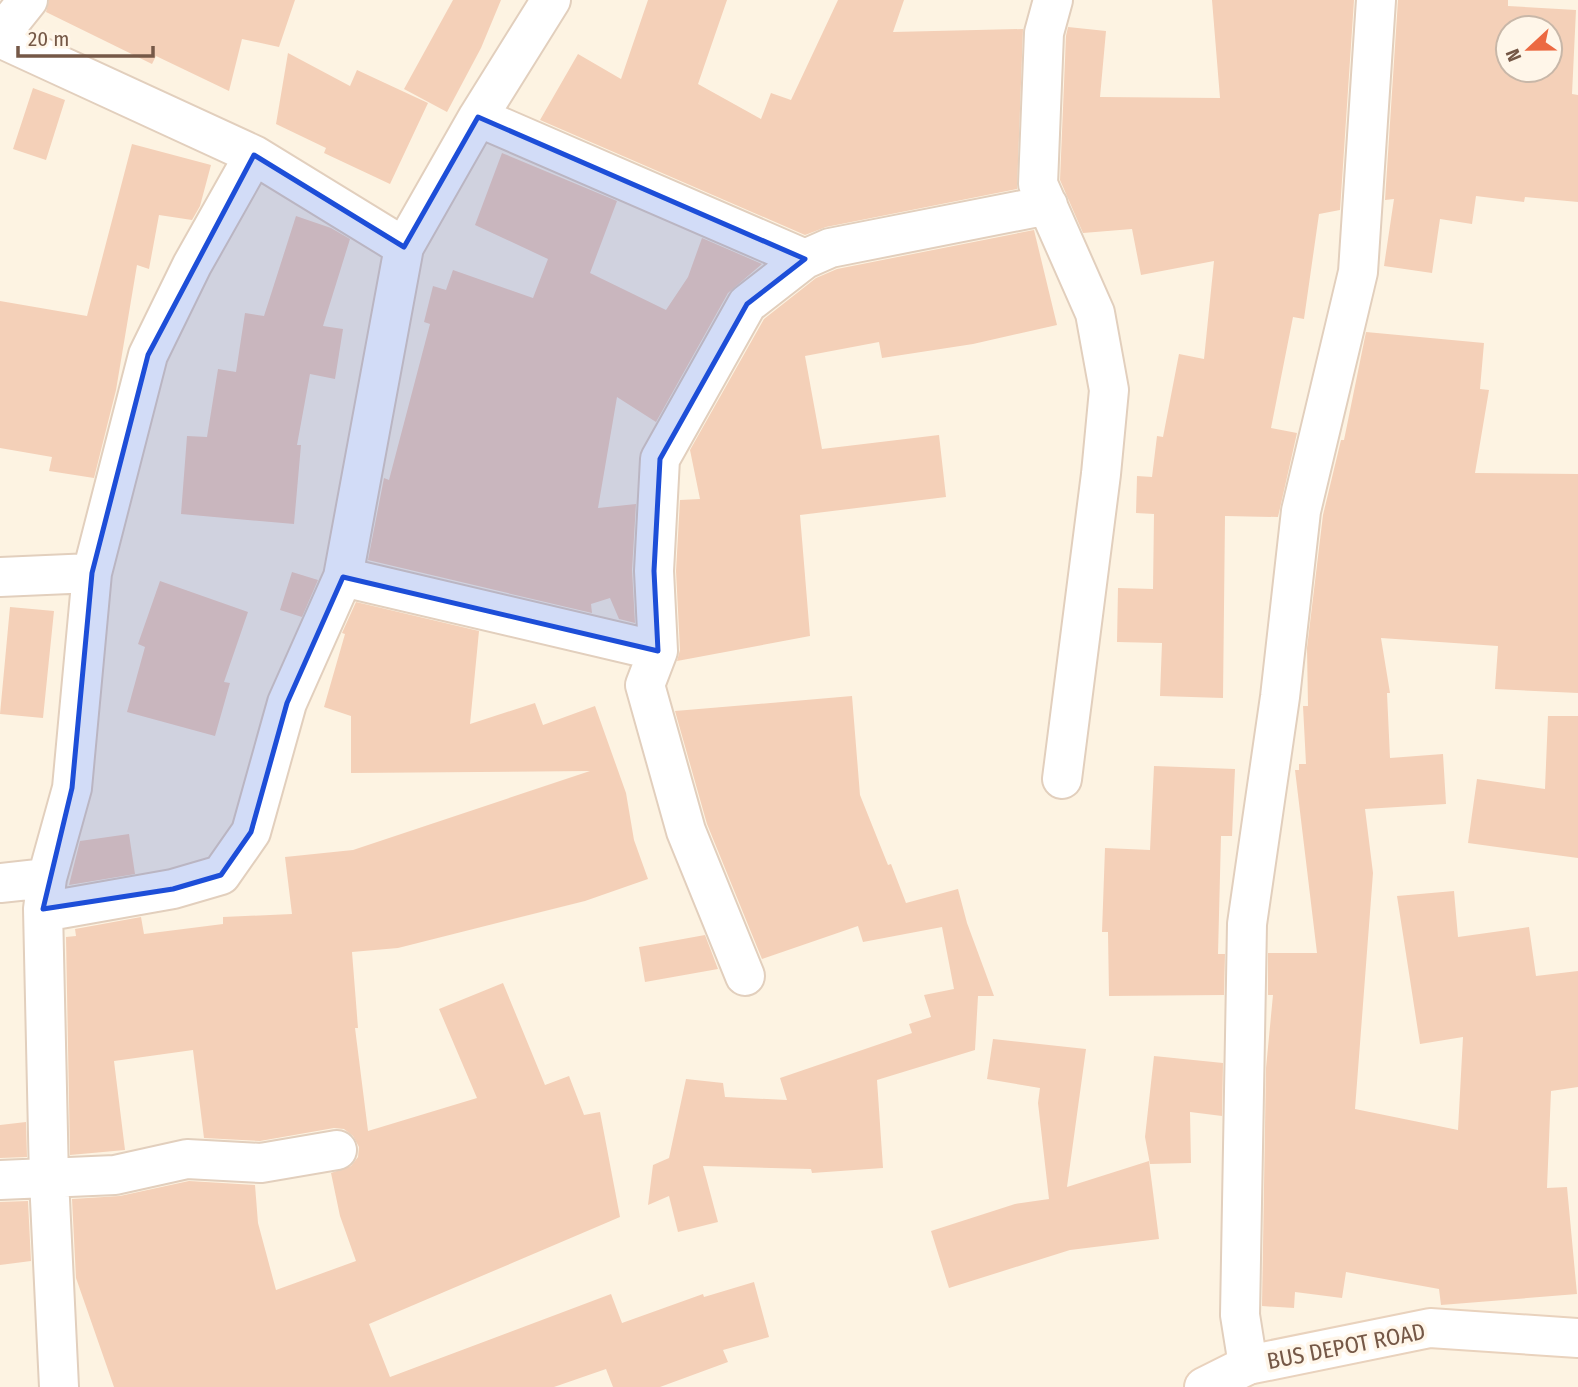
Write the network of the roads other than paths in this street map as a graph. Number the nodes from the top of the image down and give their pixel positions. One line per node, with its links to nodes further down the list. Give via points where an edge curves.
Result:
1 (27, 0): 5 (street)
2 (551, 0): 6 (street)
3 (1053, 0): 8 (street, via 1044,33 1038,184)
4 (1376, 0): 23 (street, via 1358,272 1301,511 1247,924 1240,1315)
5 (0, 37): 7 (street)
6 (478, 117): 9 (street); 10 (street)
7 (254, 155): 9 (street); 11 (street, via 148,355)
8 (1048, 205): 10 (street, via 830,248); 15 (street, via 1095,313 1109,390)
9 (404, 247): 13 (street)
10 (805, 258): 14 (street, via 747,304 660,459 654,571)
11 (92, 573): 12 (street); 17 (street, via 72,788)
12 (0, 577)
13 (343, 577): 14 (street); 17 (street, via 287,703 251,832 220,874 173,889 60,909)
14 (658, 651): 18 (street, via 645,685 661,749 686,831)
15 (1062, 779)
16 (0, 883): 17 (street)
17 (45, 893): 20 (street)
18 (745, 976)
19 (337, 1150): 20 (street, via 261,1163 187,1159 115,1175)
20 (49, 1179): 21 (street); 24 (street)
21 (0, 1180)
22 (1578, 1338): 23 (street, BUS DEPOT ROAD, via 1430,1328)
23 (1248, 1365): 25 (street, BUS DEPOT ROAD)
24 (59, 1387)
25 (1204, 1387)

